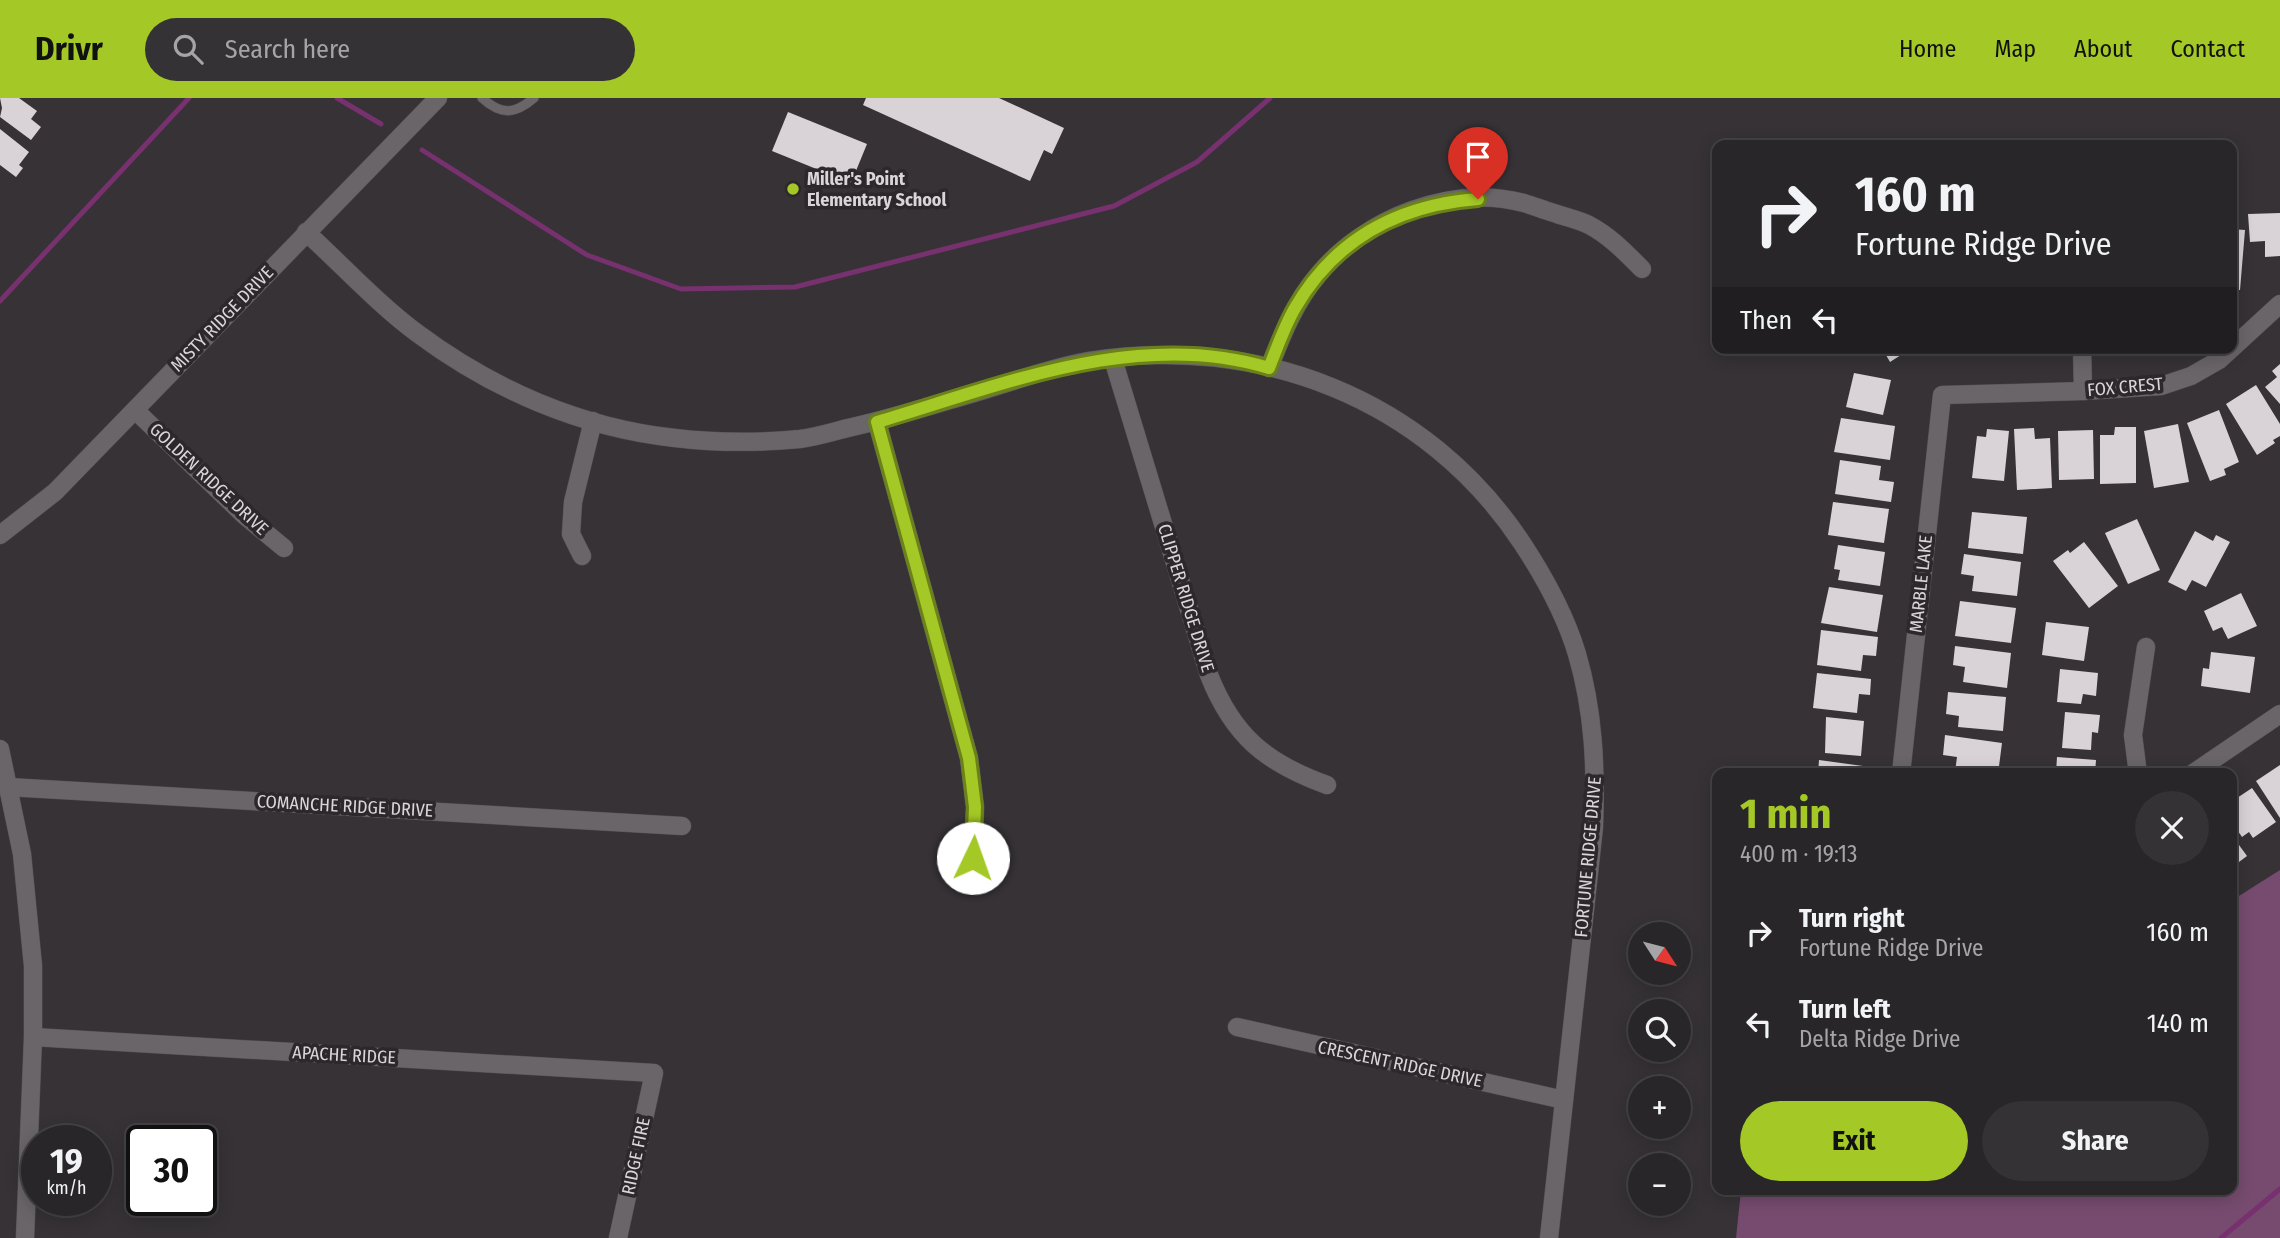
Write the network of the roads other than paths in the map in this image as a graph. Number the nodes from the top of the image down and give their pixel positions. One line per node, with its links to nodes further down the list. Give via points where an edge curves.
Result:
1 (438, 98): 4 (street, MISTY RIDGE DRIVE)
2 (482, 98): 3 (lane, via 508,112)
3 (534, 98)
4 (306, 232): 14 (street, MISTY RIDGE DRIVE); 15 (street, FORTUNE RIDGE DRIVE, via 413,331 464,366 548,407)
5 (1642, 270): 11 (street, via 1617,244 1588,225 1523,202 1478,199 1433,204 1371,230 1319,273 1293,310)
6 (2280, 304): 7 (street, FOX CREST)
7 (2237, 343)
8 (2082, 354): 12 (street)
9 (2226, 354): 12 (street, FOX CREST, via 2191,376 2161,386)
10 (1113, 359): 11 (street, FORTUNE RIDGE DRIVE, via 1193,355 1240,359); 16 (street, FORTUNE RIDGE DRIVE, via 1052,370); 26 (street, CLIPPER RIDGE DRIVE, via 1220,702 1241,732 1268,757)
11 (1269, 368): 33 (street, FORTUNE RIDGE DRIVE, via 1328,384 1371,404 1448,457 1510,524 1561,611 1587,692 1596,780)
12 (2083, 391): 13 (street, FOX CREST)
13 (1942, 395): 23 (street, MARBLE LAKE)
14 (135, 410): 17 (street, MISTY RIDGE DRIVE, via 55,492); 18 (street, GOLDEN RIDGE DRIVE)
15 (593, 422): 16 (street, FORTUNE RIDGE DRIVE, via 651,435 735,443 803,438); 19 (street, via 573,502 571,534)
16 (877, 422): 29 (street, via 969,758 975,807)
17 (0, 535)
18 (284, 548)
19 (582, 556)
20 (2146, 647): 24 (street, via 2133,735)
21 (2280, 714): 25 (street)
22 (0, 749): 27 (street)
23 (1902, 768)
24 (2137, 768)
25 (2201, 768)
26 (1327, 785)
27 (8, 787): 28 (street, COMANCHE RIDGE DRIVE); 31 (street, via 22,854 33,966)
28 (682, 826)
29 (973, 858)
30 (1237, 1027): 33 (street, CRESCENT RIDGE DRIVE)
31 (33, 1037): 32 (street, APACHE RIDGE); 34 (street)
32 (654, 1073): 35 (street, RIDGE FIRE)
33 (1563, 1100): 36 (street, FORTUNE RIDGE DRIVE)
34 (25, 1238)
35 (618, 1238)
36 (1549, 1238)

